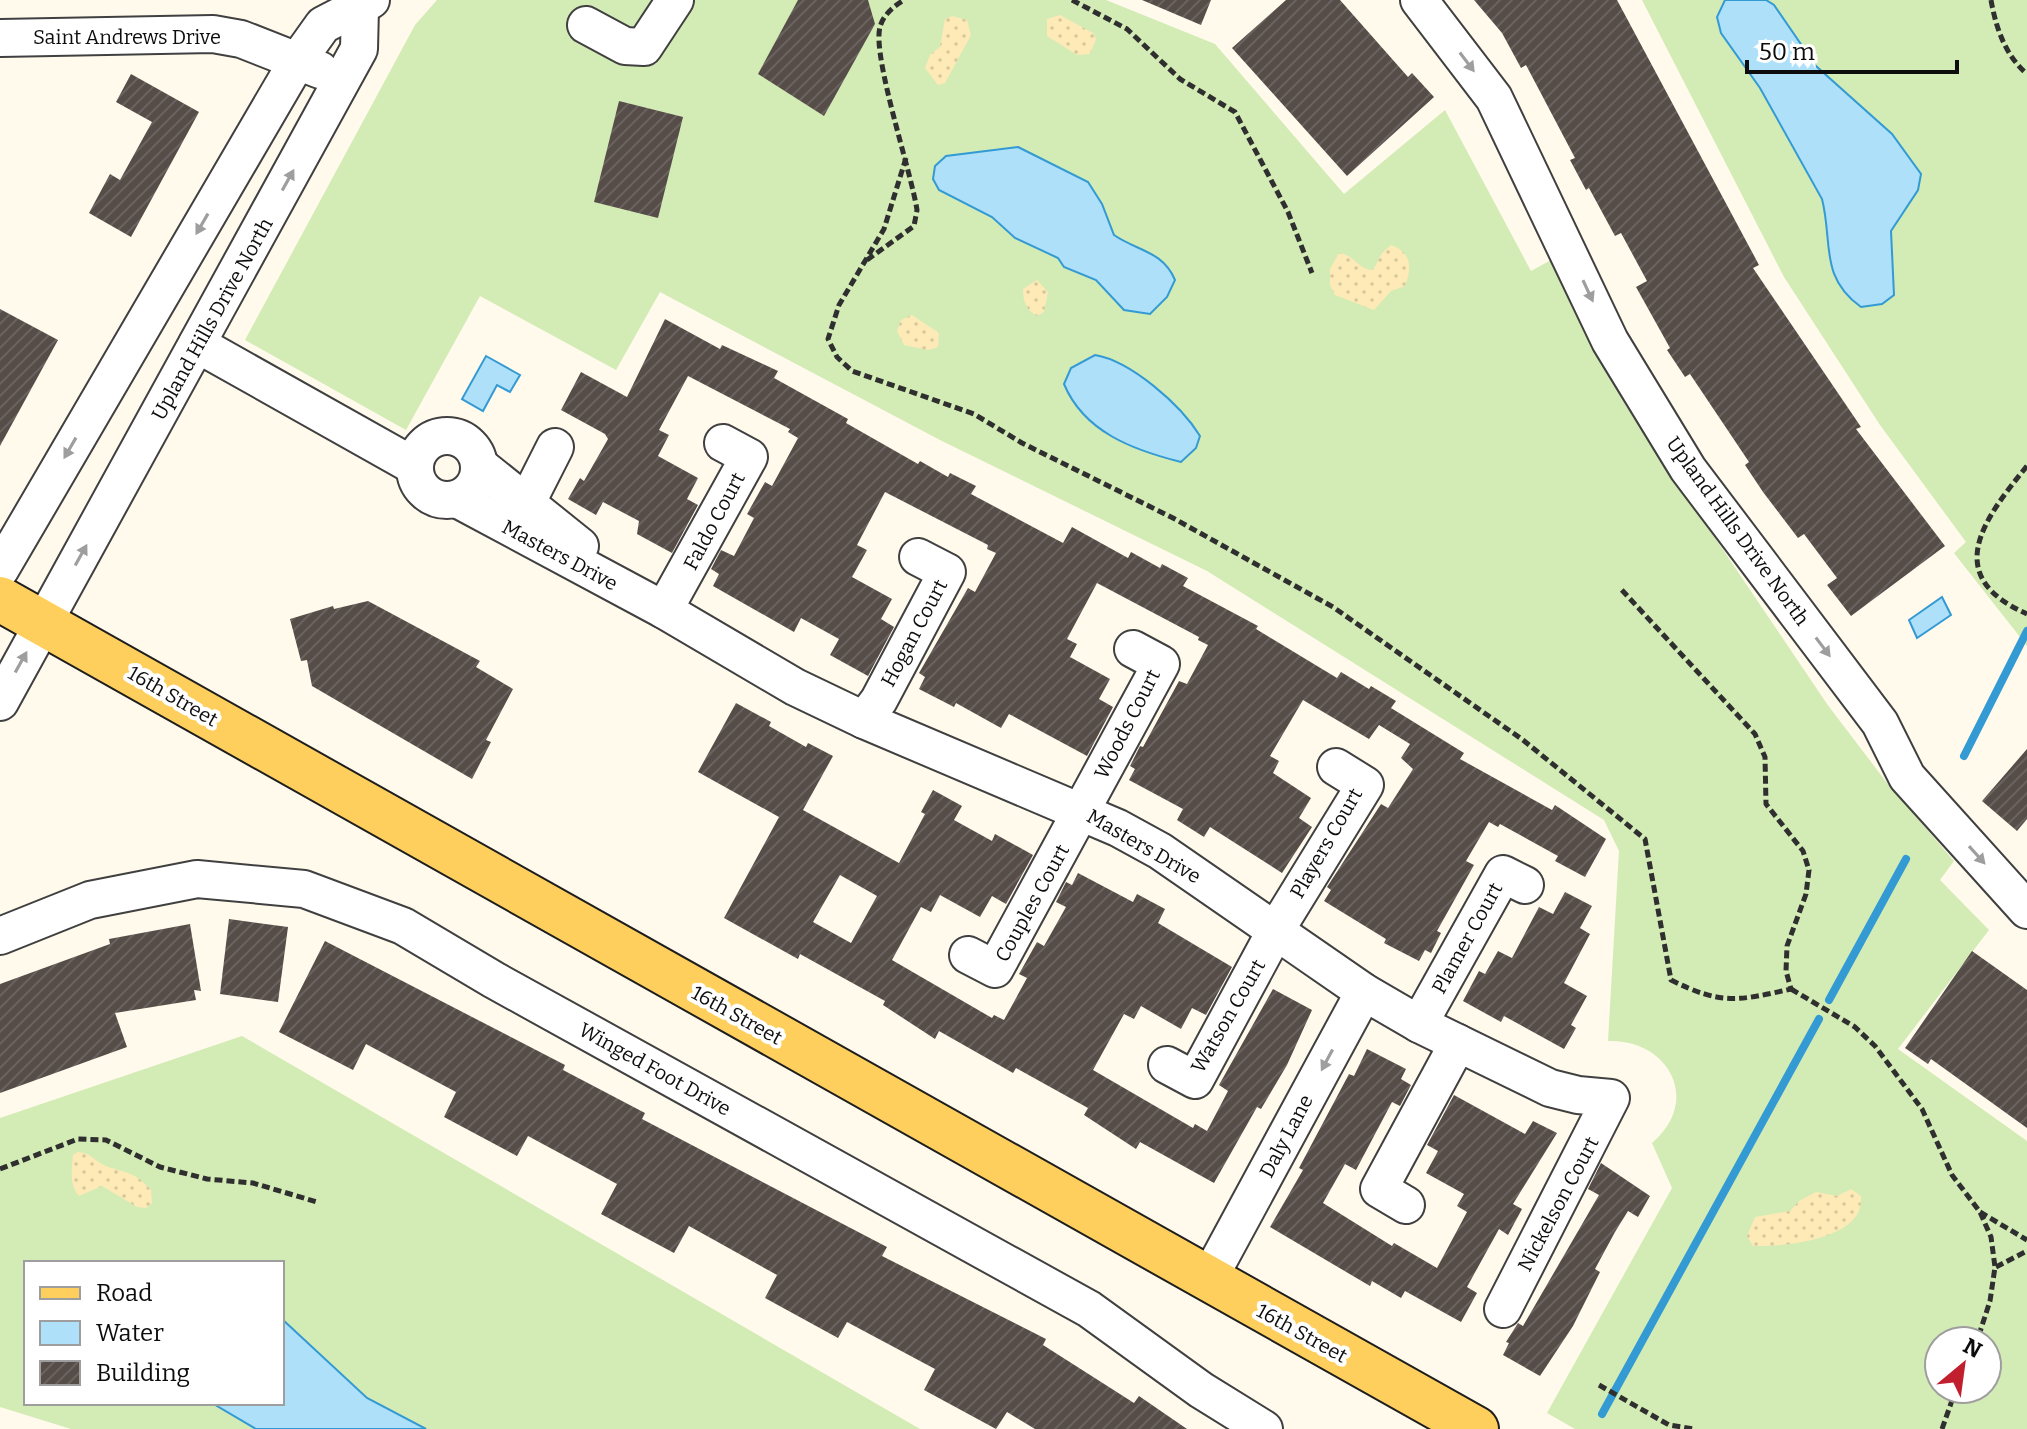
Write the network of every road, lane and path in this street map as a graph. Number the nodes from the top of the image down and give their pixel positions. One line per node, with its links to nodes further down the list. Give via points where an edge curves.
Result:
1 (675, 0): 7 (street, via 644,47 625,46)
2 (904, 0): 12 (path, via 893,6 880,27 881,58)
3 (1072, 0): 14 (path, via 1127,29 1180,79 1235,112 1288,212)
4 (1419, 0): 36 (street, Upland Hills Drive North, one-way to 36, via 1494,98 1610,341 1688,469 1880,723 1907,777)
5 (1991, 0): 10 (path, via 2002,40)
6 (366, 4): 9 (street, Upland Hills Drive North, via 323,25); 11 (street, Upland Hills Drive North, via 359,49)
7 (586, 25)
8 (0, 38): 9 (street, Saint Andrews Drive, via 213,34)
9 (298, 60): 11 (street, Saint Andrews Drive); 24 (street, Upland Hills Drive North, one-way to 24)
10 (2027, 74)
11 (343, 80): 15 (street, Upland Hills Drive North, one-way to 11)
12 (906, 158): 13 (path, via 884,229); 13 (path, via 917,210 914,226)
13 (865, 261): 40 (path, via 839,305 828,339 852,371 974,414 1333,607 1523,740 1645,839 1671,980 1706,997 1735,1000)
14 (1312, 273)
15 (197, 344): 19 (street); 29 (street, Upland Hills Drive North, one-way to 15)
16 (723, 443): 27 (street, Faldo Court, via 749,457)
17 (555, 447): 22 (street)
18 (479, 465): 19 (street, Masters Drive, via 462,439 440,436 422,447); 21 (street, via 474,486); 22 (street, Masters Drive)
19 (414, 466): 21 (street, Masters Drive, via 427,494)
20 (2027, 466): 28 (path, via 1986,522 1977,556 1979,579 1988,591)
21 (457, 499): 22 (street, Masters Drive)
22 (519, 517): 27 (street, Masters Drive)
23 (918, 557): 32 (street, Hogan Court, via 947,572)
24 (0, 570)
25 (1620, 588): 40 (path, via 1755,734 1765,757 1766,804 1803,851 1809,870 1787,946)
26 (0, 599): 29 (main road, 16th Street)
27 (664, 610): 32 (street, Masters Drive, via 795,687)
28 (2027, 614)
29 (43, 623): 31 (street, Upland Hills Drive North, one-way to 29); 53 (main road, 16th Street)
30 (1133, 649): 34 (street, Woods Court, via 1161,664)
31 (0, 702)
32 (864, 720): 34 (street, Masters Drive)
33 (1336, 767): 37 (street, Players Court, via 1365,785)
34 (1082, 809): 37 (street, Masters Drive, via 1160,851); 39 (street, Couples Court, via 995,969)
35 (1525, 885): 42 (street, Plamer Court, via 1503,874)
36 (2027, 910)
37 (1277, 928): 41 (street, Masters Drive); 44 (street, Watson Court, via 1195,1080)
38 (0, 936): 58 (street, Winged Foot Drive, via 90,900 197,879 304,889 403,926 1089,1309)
39 (968, 955)
40 (1791, 989): 49 (path, via 1855,1027 1875,1046 1922,1109 1952,1175)
41 (1364, 992): 42 (street, Masters Drive); 53 (street, Daly Lane, one-way to 53)
42 (1419, 1024): 43 (street, Masters Drive)
43 (1458, 1043): 45 (street, Masters Drive, via 1550,1088); 48 (street, via 1379,1189)
44 (1167, 1065)
45 (1611, 1098): 54 (street, Nickelson Court)
46 (0, 1169): 47 (path, via 78,1139 106,1140 160,1167 253,1183)
47 (317, 1202)
48 (1406, 1205)
49 (1980, 1212): 50 (path); 52 (path, via 1991,1237)
50 (2027, 1240)
51 (2027, 1251): 52 (path)
52 (1995, 1267): 55 (path)
53 (1208, 1280): 59 (main road, 16th Street)
54 (1503, 1309)
55 (1982, 1325)
56 (1599, 1385): 60 (path, via 1669,1425)
57 (1950, 1405): 61 (path)
58 (1264, 1429)
59 (1476, 1429)
60 (1694, 1429)
61 (1942, 1429)

